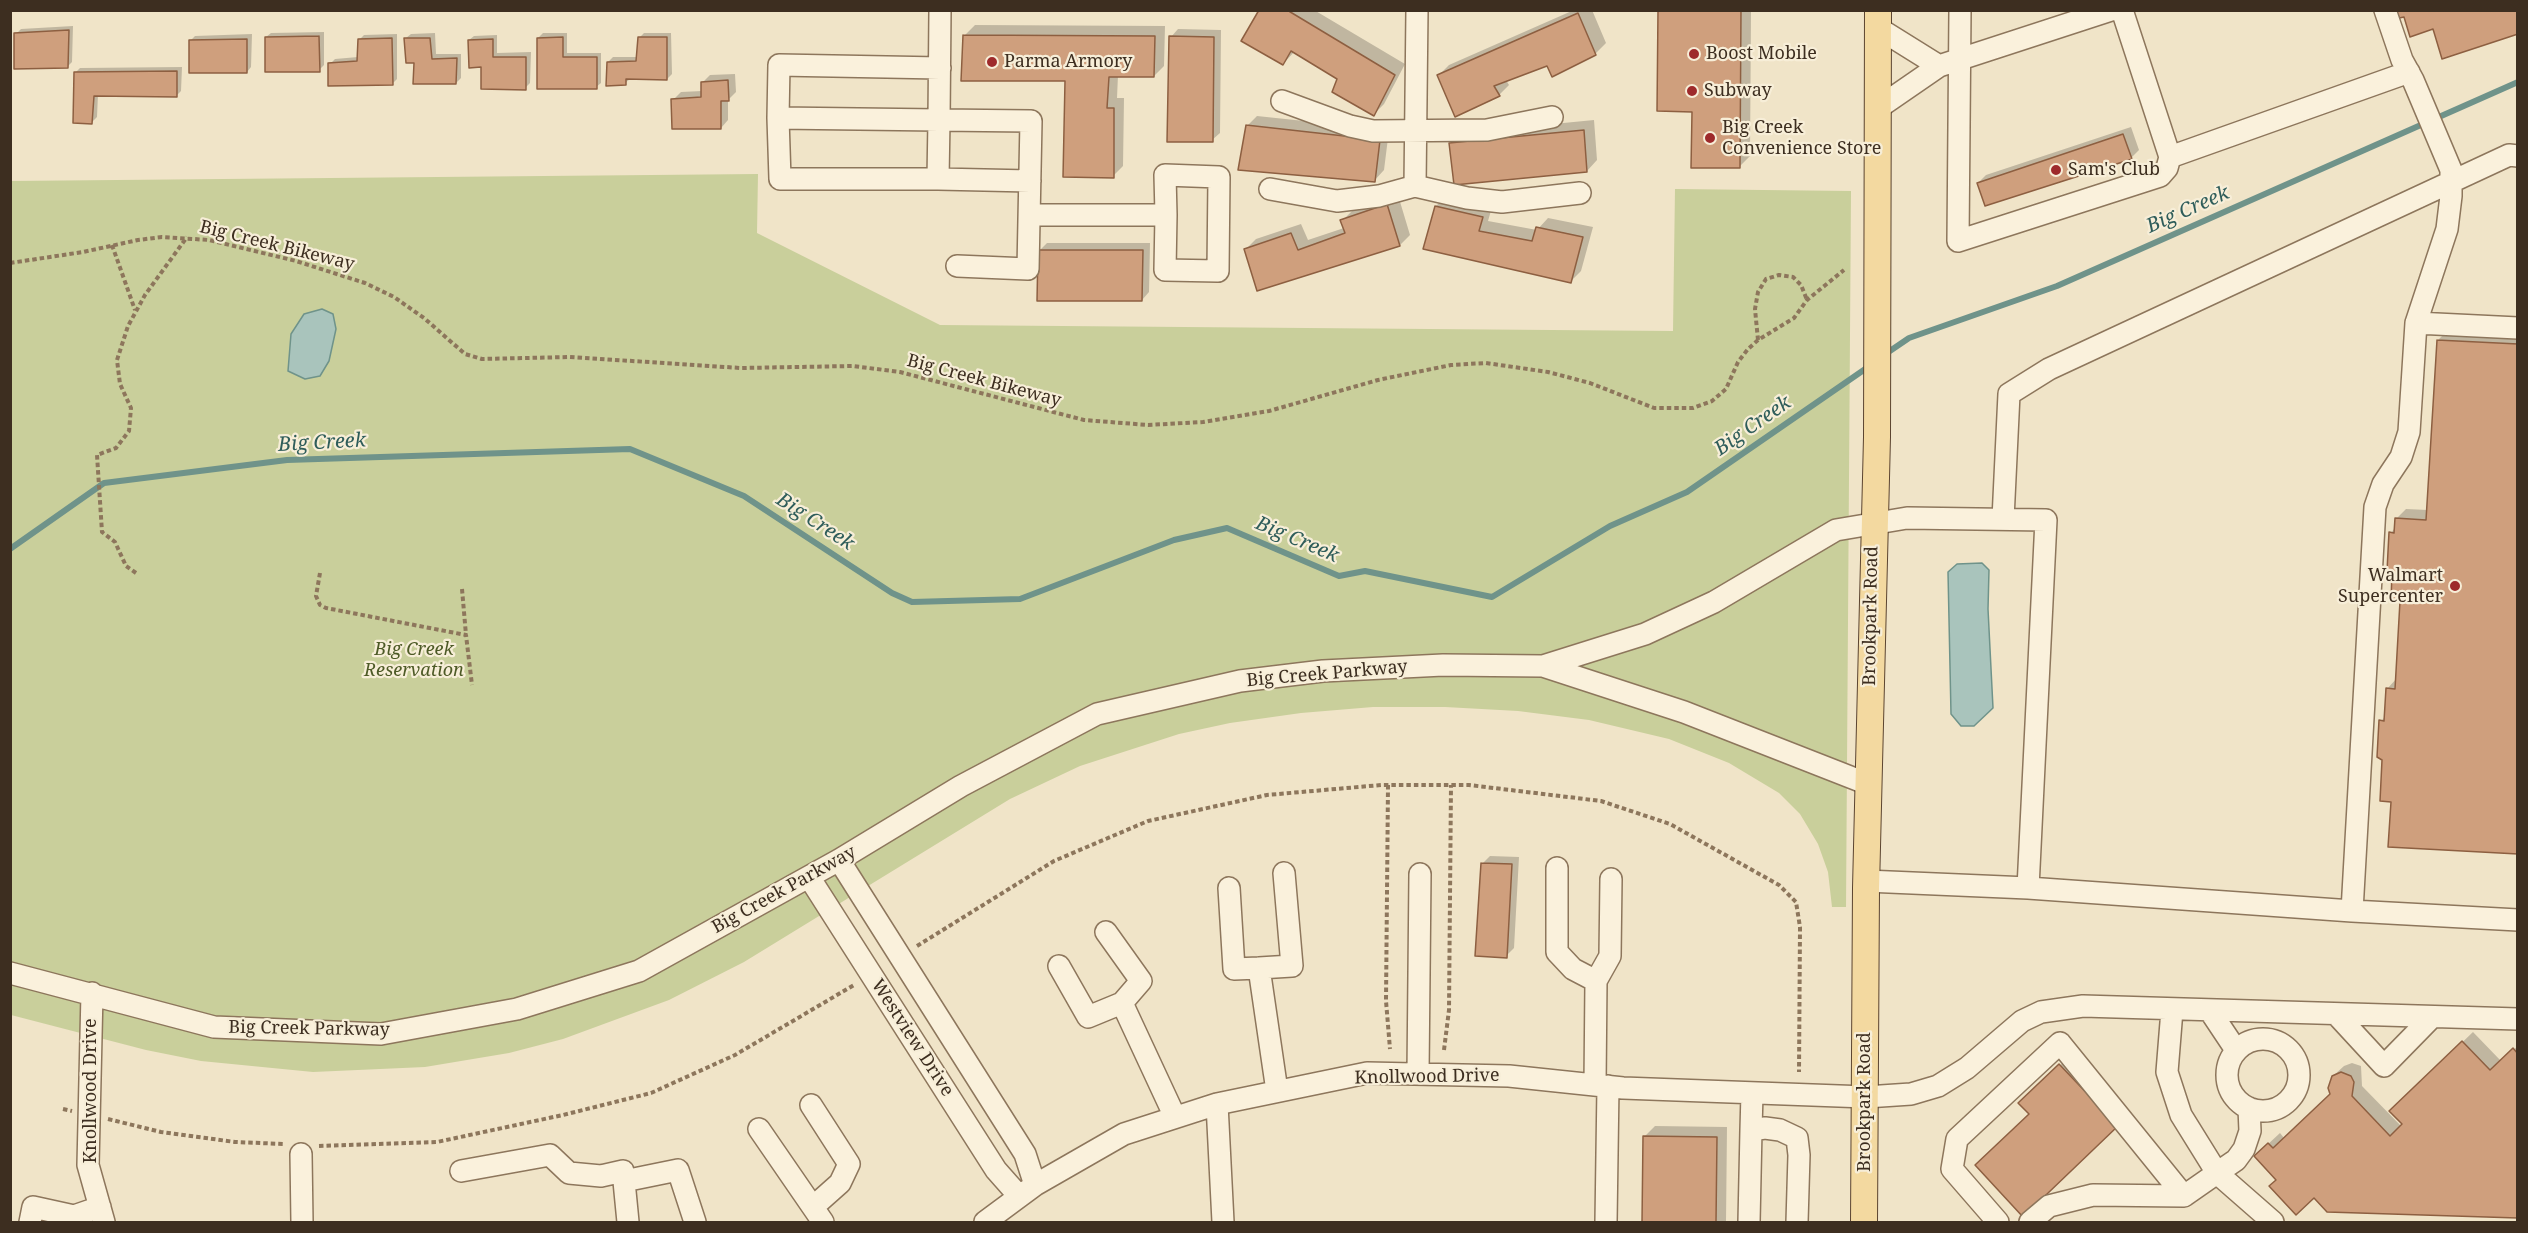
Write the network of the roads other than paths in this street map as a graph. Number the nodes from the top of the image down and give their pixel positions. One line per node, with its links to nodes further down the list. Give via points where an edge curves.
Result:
1 (940, 10): 9 (street)
2 (1417, 10): 16 (street)
3 (2111, 10): 8 (street)
4 (2122, 10): 18 (street)
5 (2385, 10): 10 (street)
6 (1960, 11): 8 (street)
7 (1878, 19): 8 (street); 12 (main road, Brookpark Road)
8 (1949, 64): 12 (street); 18 (street, via 1958,241 2160,176)
9 (939, 68): 14 (street, via 779,65); 15 (street)
10 (2411, 76): 18 (street); 21 (street, via 2451,170)
11 (1282, 101): 16 (street, via 1362,128)
12 (1878, 108): 31 (main road, Brookpark Road)
13 (1552, 117): 16 (street, via 1487,130)
14 (778, 118): 15 (street); 19 (street, via 780,179)
15 (939, 120): 19 (street); 20 (street, via 1031,121)
16 (1415, 132): 22 (street)
17 (2517, 156): 21 (street, via 2509,155)
18 (2170, 157)
19 (938, 179): 20 (street)
20 (1030, 181): 25 (street)
21 (2452, 184): 28 (street, via 2447,229); 30 (street, via 2049,369 2009,394)
22 (1415, 186): 23 (street, via 1379,196 1337,201); 24 (street, via 1503,202)
23 (1270, 189)
24 (1580, 193)
25 (1030, 215): 26 (street); 27 (street, via 1028,269)
26 (1166, 215): 26 (street, via 1165,175 1219,177 1218,271 1165,270)
27 (957, 266)
28 (2416, 323): 29 (street); 43 (street, via 2409,432 2376,507)
29 (2517, 328)
30 (2003, 519): 31 (street, Big Creek Parkway, via 1907,518); 42 (street, Big Creek Parkway, via 2046,520)
31 (1873, 524): 32 (street, Big Creek Parkway, via 1836,530 1714,602 1646,634); 33 (main road, Brookpark Road)
32 (1543, 666): 33 (street, Big Creek Parkway, via 1684,712); 34 (street, Big Creek Parkway, via 1443,665 1323,671 1240,681 1097,714 961,786)
33 (1868, 784): 40 (main road, Brookpark Road)
34 (839, 860): 38 (street, Big Creek Parkway); 46 (street, Westview Drive)
35 (1557, 868): 50 (street, via 1557,952 1572,969)
36 (1284, 873): 48 (street, via 1292,966)
37 (1420, 874): 63 (street)
38 (809, 877): 51 (street, Big Creek Parkway, via 639,971 517,1009 381,1034 214,1027); 52 (street, Westview Drive)
39 (1611, 879): 50 (street, via 1610,956)
40 (1866, 881): 42 (street); 68 (main road, Brookpark Road)
41 (1229, 888): 48 (street, via 1233,969)
42 (2028, 888): 43 (street)
43 (2352, 911): 44 (street)
44 (2517, 920)
45 (1106, 932): 53 (street, via 1141,981)
46 (906, 966): 52 (street); 62 (street, Westview Drive)
47 (1059, 966): 53 (street, via 1088,1017)
48 (1259, 968): 65 (street)
49 (10, 973): 51 (street, Big Creek Parkway)
50 (1596, 981): 64 (street)
51 (92, 993): 81 (street, Knollwood Drive, via 88,1165)
52 (884, 994): 66 (street, Westview Drive)
53 (1122, 1004): 72 (street)
54 (2172, 1010): 55 (street); 56 (street, via 2083,1006); 77 (street, via 2167,1072 2181,1115)
55 (2210, 1011): 57 (street); 61 (street)
56 (2041, 1012): 60 (street); 68 (street, Knollwood Drive, via 2022,1021 1967,1068 1938,1086 1911,1094)
57 (2336, 1014): 58 (street); 58 (street, via 2384,1066)
58 (2432, 1017): 59 (street)
59 (2517, 1019)
60 (2060, 1043): 80 (street); 94 (street, via 1957,1139 1952,1169)
61 (2236, 1050): 71 (street, via 2230,1060 2228,1083 2240,1102); 71 (street, via 2258,1039 2271,1039 2282,1043 2298,1063 2300,1075 2291,1098 2272,1110)
62 (974, 1074): 66 (street); 79 (street, Westview Drive, via 1025,1154)
63 (1418, 1074): 64 (street, Knollwood Drive, via 1509,1076); 65 (street, Knollwood Drive, via 1367,1073)
64 (1602, 1086): 67 (street, Knollwood Drive); 90 (street)
65 (1277, 1091): 69 (street, Knollwood Drive)
66 (946, 1093): 79 (street, Westview Drive, via 996,1170)
67 (1752, 1093): 68 (street, Knollwood Drive); 74 (street)
68 (1866, 1097): 93 (main road, Brookpark Road)
69 (1217, 1104): 72 (street, Knollwood Drive); 89 (street)
70 (811, 1105): 82 (street, via 849,1164)
71 (2249, 1108): 77 (street, via 2250,1131 2244,1149)
72 (1175, 1117): 79 (street, Knollwood Drive, via 1124,1134)
73 (759, 1129): 82 (street)
74 (1751, 1130): 91 (street); 92 (street, via 1780,1130 1797,1138)
75 (304, 1148): 85 (street)
76 (461, 1171): 78 (street, via 550,1155 569,1173 602,1176 623,1171)
77 (2217, 1173): 80 (street); 96 (street)
78 (624, 1181): 86 (street); 87 (street, via 678,1170)
79 (1027, 1190): 88 (street, Knollwood Drive)
80 (2184, 1196): 95 (street, via 2093,1195 2049,1206)
81 (102, 1215): 83 (street)
82 (818, 1215)
83 (73, 1219): 84 (street, via 33,1207)
84 (30, 1222)
85 (302, 1222)
86 (628, 1222)
87 (695, 1222)
88 (985, 1222)
89 (1223, 1222)
90 (1606, 1222)
91 (1749, 1222)
92 (1797, 1222)
93 (1864, 1222)
94 (1998, 1222)
95 (2030, 1222)
96 (2273, 1222)

